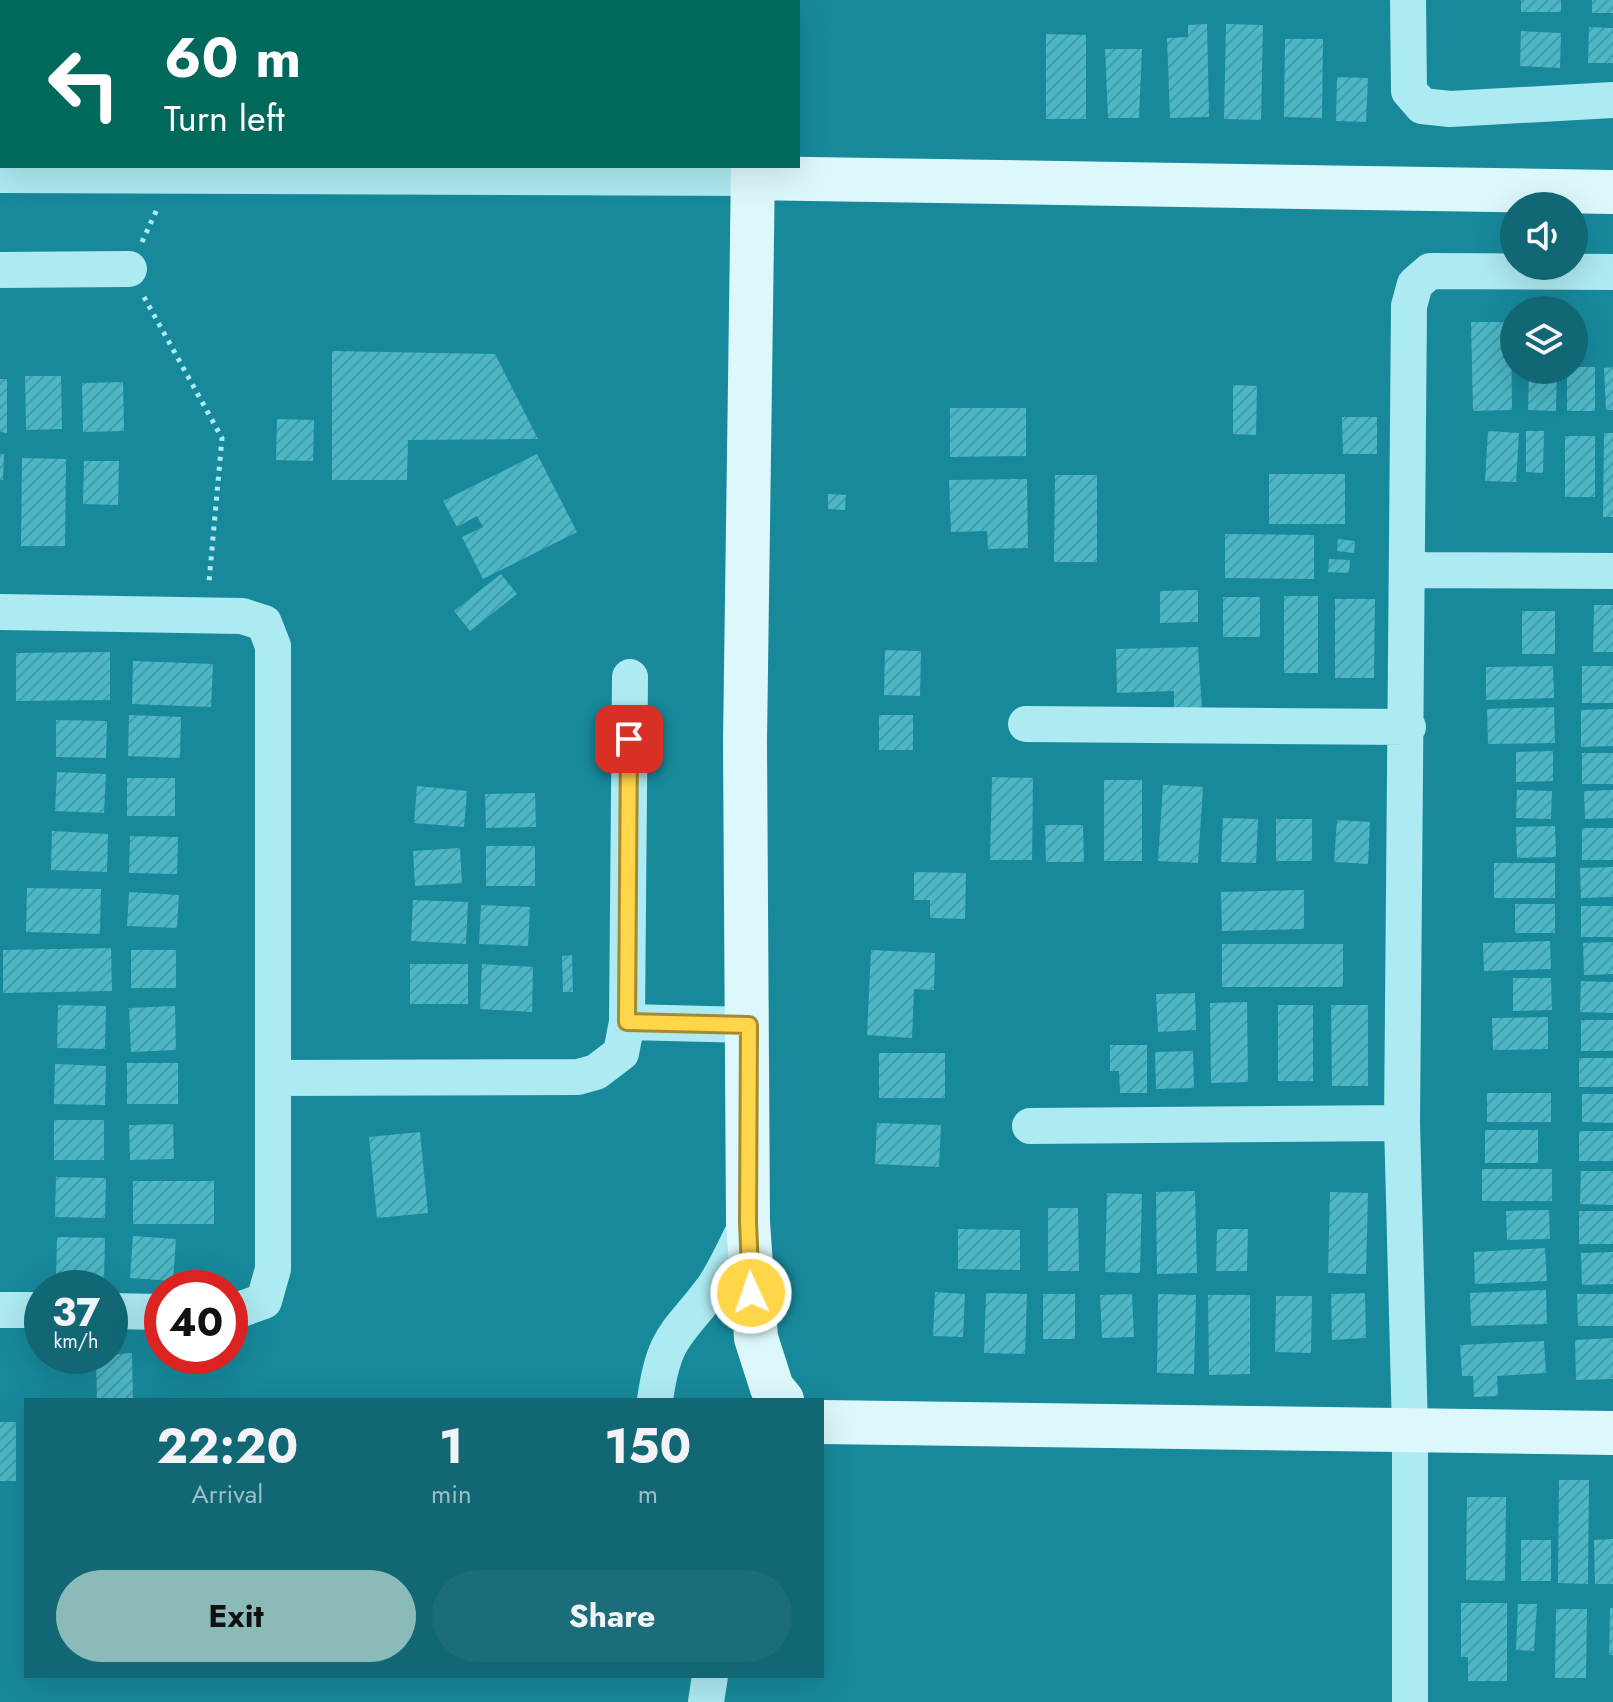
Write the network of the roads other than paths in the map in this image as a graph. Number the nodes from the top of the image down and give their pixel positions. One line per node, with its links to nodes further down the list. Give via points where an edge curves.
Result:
1 (1408, 0): 2 (street, via 1409,91 1422,106)
2 (1613, 100)
3 (753, 172): 4 (street); 5 (street); 16 (street, via 745,742)
4 (0, 175)
5 (1613, 192)
6 (129, 269): 7 (street)
7 (0, 270)
8 (1613, 272): 9 (street, via 1446,268 1430,271 1415,284 1409,306)
9 (1407, 570): 10 (street); 14 (street)
10 (1613, 571)
11 (0, 612): 17 (street, via 207,613 264,623 273,646)
12 (630, 677): 15 (street)
13 (1026, 724): 14 (street)
14 (1408, 727): 18 (street)
15 (627, 1022): 16 (street); 17 (street, via 621,1053 596,1072 578,1077)
16 (749, 1025): 20 (street)
17 (274, 1078): 21 (street, via 271,1281 264,1301)
18 (1402, 1123): 19 (street); 27 (street)
19 (1030, 1126)
20 (748, 1222): 24 (street, via 714,1286 664,1351); 25 (street, via 756,1338)
21 (248, 1307)
22 (0, 1310): 23 (street)
23 (24, 1310)
24 (655, 1398)
25 (781, 1398)
26 (824, 1422): 27 (street)
27 (1410, 1430): 28 (street); 31 (street)
28 (1613, 1433)
29 (710, 1678): 30 (street)
30 (706, 1702)
31 (1410, 1702)

